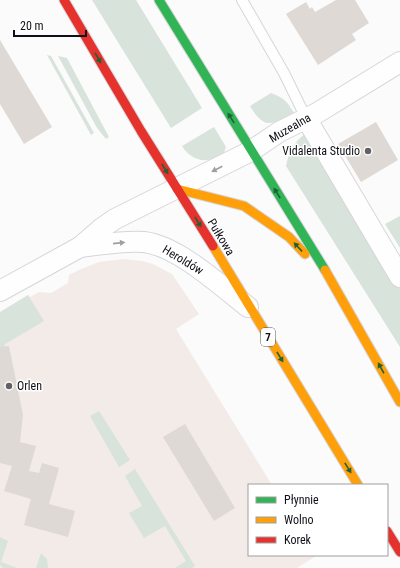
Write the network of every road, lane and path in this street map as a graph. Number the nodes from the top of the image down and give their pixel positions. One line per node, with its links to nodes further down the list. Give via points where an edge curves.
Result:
1 (64, 0): 7 (highway, Pułkowa / 7, one-way to 7)
2 (159, 0): 6 (highway, one-way to 2)
3 (242, 0): 5 (lane, via 284,73)
4 (400, 62): 5 (street, Muzealna)
5 (306, 118): 6 (street, Muzealna); 9 (street)
6 (251, 151): 7 (street, Muzealna, one-way to 7); 10 (highway, one-way to 6)
7 (176, 189): 8 (street, Heroldów, via 115,219); 10 (highway, one-way to 7, via 289,237 244,206); 12 (highway, Pułkowa / 7, one-way to 12)
8 (80, 247): 11 (street, Heroldów); 12 (street, Heroldów, one-way to 12, via 127,242 144,242 158,246 191,263)
9 (400, 277)
10 (334, 286): 13 (highway, one-way to 10)
11 (0, 291)
12 (251, 309): 14 (highway, Pułkowa / 7, one-way to 14)
13 (400, 402)
14 (357, 484)
15 (388, 533): 16 (highway)
16 (400, 552)

